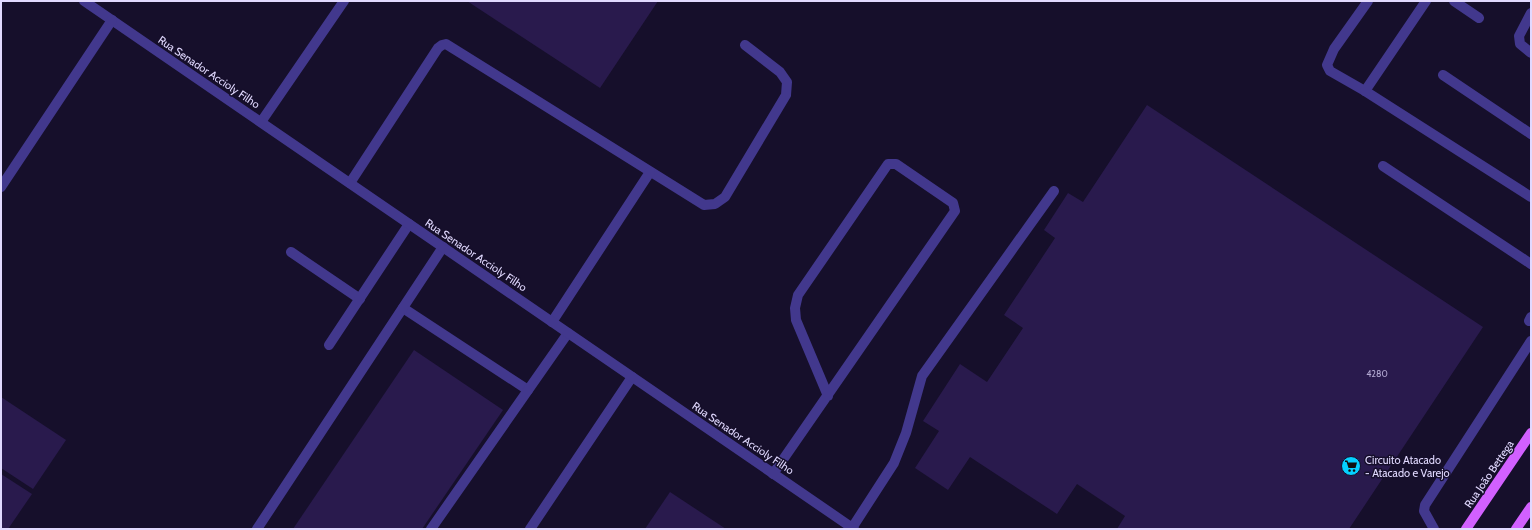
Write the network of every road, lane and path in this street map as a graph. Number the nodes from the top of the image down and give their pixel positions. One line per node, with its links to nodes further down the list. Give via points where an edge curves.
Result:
1 (84, 1): 8 (street, Rua Senador Accioly Filho)
2 (344, 1): 13 (street)
3 (1368, 1): 12 (street, via 1334,49 1327,64 1330,71)
4 (1426, 1): 12 (street)
5 (1454, 1): 7 (street)
6 (1531, 14): 10 (street, via 1519,36 1520,44)
7 (1479, 18)
8 (112, 20): 13 (street, Rua Senador Accioly Filho); 18 (street)
9 (745, 45): 16 (street, via 780,72 787,82 786,95 725,196 715,204 704,205)
10 (1531, 53)
11 (1443, 75): 14 (street)
12 (1365, 92): 20 (street)
13 (261, 122): 17 (street, Rua Senador Accioly Filho)
14 (1531, 134)
15 (1384, 166): 24 (street)
16 (650, 172): 17 (street, via 446,44 442,44); 27 (street)
17 (350, 183): 21 (street, Rua Senador Accioly Filho)
18 (1, 187)
19 (1054, 191): 37 (street, via 922,376 906,434 894,463)
20 (1531, 197)
21 (408, 224): 22 (street, Rua Senador Accioly Filho); 25 (street)
22 (443, 247): 26 (street); 27 (street, Rua Senador Accioly Filho)
23 (291, 252): 25 (street)
24 (1531, 264)
25 (360, 299): 30 (street)
26 (403, 308): 32 (street); 38 (street)
27 (552, 322): 28 (street, Rua Senador Accioly Filho)
28 (568, 333): 31 (street, Rua Senador Accioly Filho); 32 (street)
29 (1531, 341): 41 (street, via 1425,505 1424,511)
30 (329, 345)
31 (632, 376): 35 (street, Rua Senador Accioly Filho); 40 (street)
32 (528, 390): 39 (street)
33 (828, 396): 33 (street, via 955,211 953,203 896,164 888,164 798,295 796,320); 35 (street)
34 (1531, 433): 42 (main road, Rua João Bettega)
35 (773, 474): 37 (street, Rua Senador Accioly Filho)
36 (1531, 508): 43 (main road)
37 (853, 528)
38 (257, 529)
39 (431, 529)
40 (530, 529)
41 (1434, 529)
42 (1466, 529)
43 (1516, 529)

